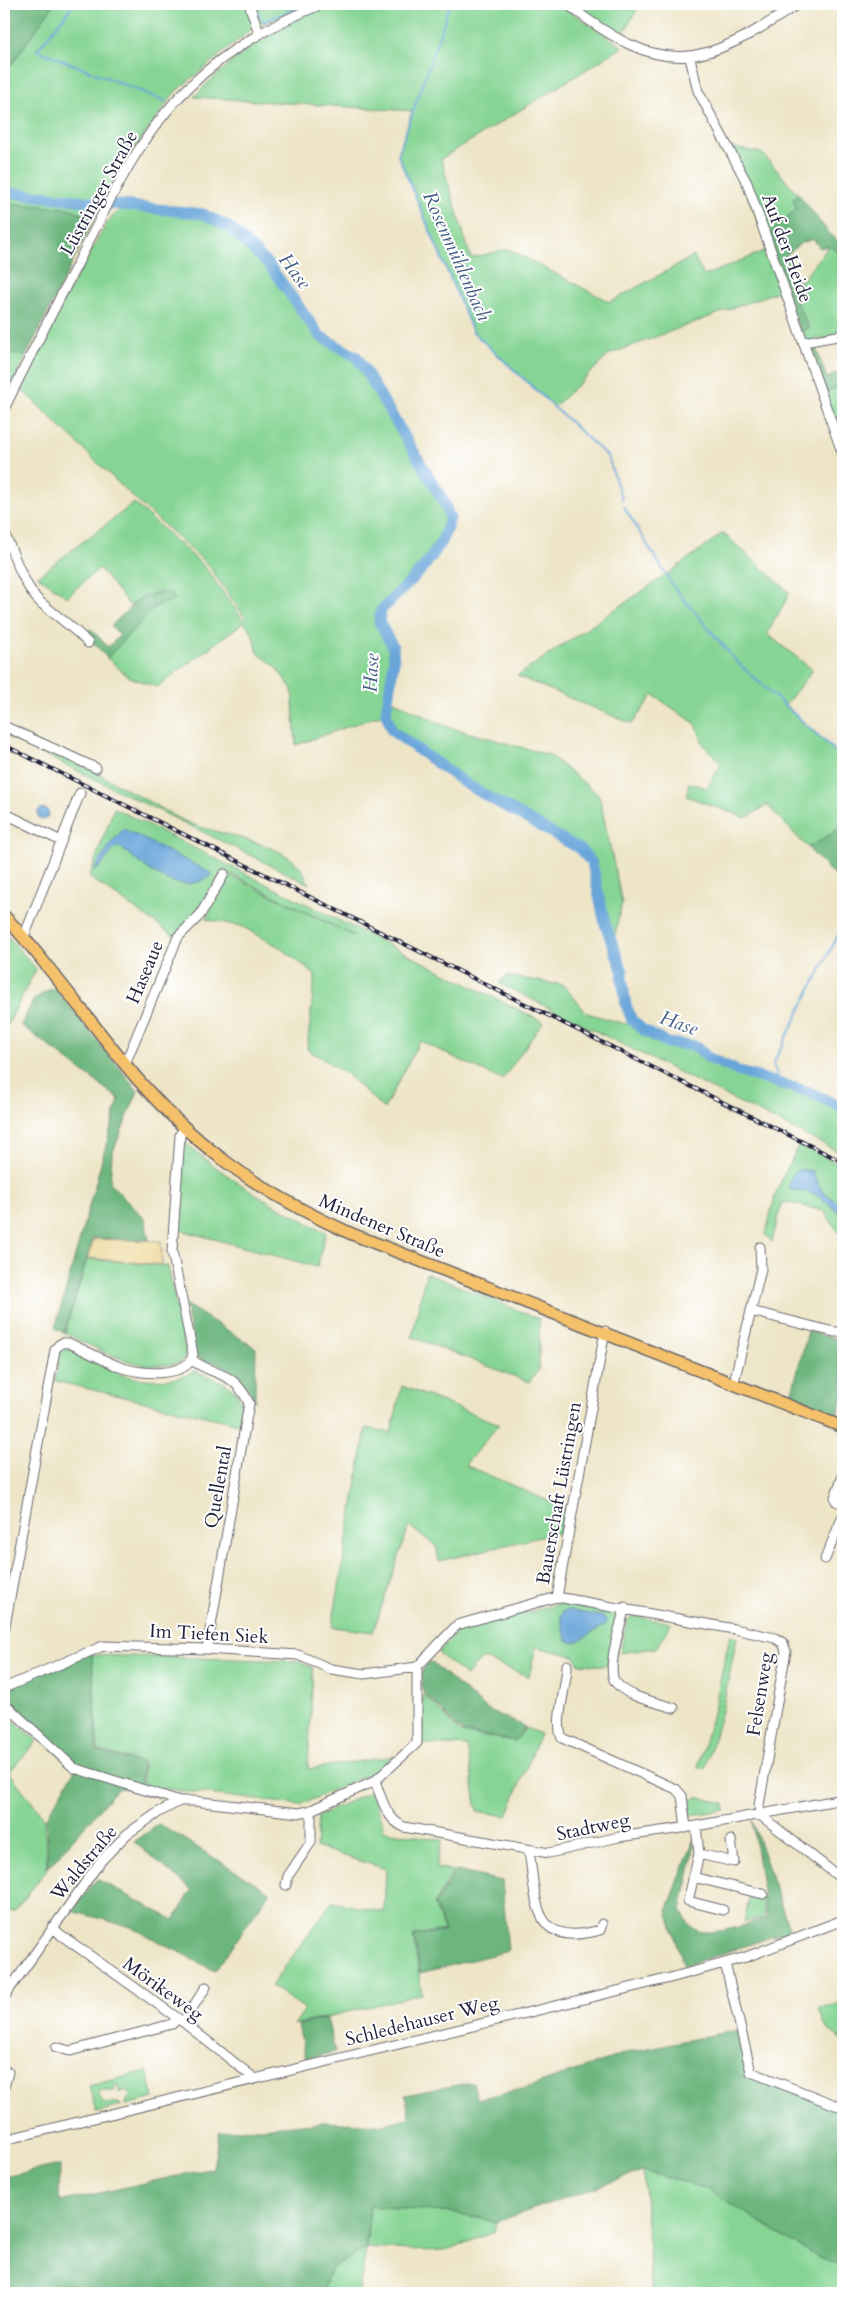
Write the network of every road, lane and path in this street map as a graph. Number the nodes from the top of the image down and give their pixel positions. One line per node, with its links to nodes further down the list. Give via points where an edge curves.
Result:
1 (249, 4): 5 (street)
2 (322, 4): 5 (street, Lüstringer Straße)
3 (567, 4): 6 (street, via 603,30 639,50)
4 (798, 4): 6 (street, via 752,34)
5 (259, 33): 9 (street, Lüstringer Straße, via 208,70 178,98 145,140 112,195)
6 (690, 58): 8 (street, Auf der Heide, via 698,91 746,183)
7 (843, 335): 8 (street)
8 (804, 342): 10 (street, Auf der Heide)
9 (4, 409)
10 (843, 455)
11 (4, 532): 12 (street, via 36,597)
12 (88, 643)
13 (4, 726): 14 (street)
14 (96, 768)
15 (80, 793): 17 (street)
16 (4, 813): 17 (street)
17 (61, 841): 20 (street)
18 (224, 874): 21 (street, Haseaue, via 200,915 178,937)
19 (4, 916): 20 (main road, Mindener Straße)
20 (24, 937): 21 (main road, Mindener Straße)
21 (125, 1064): 22 (main road, Mindener Straße)
22 (184, 1128): 25 (main road, Mindener Straße, via 246,1179 315,1217); 27 (street, via 180,1135 172,1251)
23 (760, 1247): 24 (street, via 761,1269)
24 (751, 1311): 26 (street); 28 (street)
25 (605, 1331): 28 (main road, Mindener Straße); 34 (street, Bauerschaft Lüstringen)
26 (843, 1332)
27 (192, 1360): 36 (street, via 184,1369 165,1373 122,1368 70,1343 58,1344); 37 (street, Quellental, via 224,1374 242,1388 248,1403)
28 (734, 1382): 29 (main road, Mindener Straße)
29 (843, 1427)
30 (843, 1476): 31 (street, via 834,1496)
31 (843, 1504)
32 (843, 1516): 33 (street)
33 (825, 1559)
34 (557, 1597): 35 (street, Felsenweg); 39 (street, Bauerschaft Lüstringen, via 457,1625)
35 (625, 1607): 42 (street, via 611,1669 615,1683 631,1694); 47 (street, Felsenweg, via 734,1628 783,1643 786,1651 759,1805)
36 (4, 1631)
37 (207, 1649): 39 (street, Im Tiefen Siek, via 298,1655 331,1669 364,1674); 40 (street, Im Tiefen Siek, via 103,1646)
38 (567, 1665): 49 (street, via 558,1730 562,1738 676,1789 682,1796)
39 (417, 1667): 43 (street, via 417,1743)
40 (4, 1688)
41 (4, 1703): 45 (street, via 74,1768)
42 (674, 1708)
43 (375, 1782): 46 (street); 51 (street, Stadtweg, via 387,1812 394,1822 404,1827)
44 (843, 1799): 47 (street, Stadtweg)
45 (180, 1801): 46 (street, via 299,1814); 60 (street, Waldstraße, via 127,1834 100,1862)
46 (311, 1810): 55 (street, via 311,1842 288,1876)
47 (760, 1815): 48 (street, Stadtweg); 54 (street)
48 (696, 1826): 49 (street, Stadtweg); 52 (street)
49 (686, 1828): 51 (street, Stadtweg, via 618,1837 549,1853)
50 (731, 1840): 52 (street, via 734,1862)
51 (530, 1851): 59 (street, via 541,1916 550,1928 562,1935 579,1936 600,1930)
52 (699, 1854): 53 (street)
53 (693, 1877): 56 (street); 57 (street, via 688,1902)
54 (843, 1880)
55 (286, 1885)
56 (763, 1894)
57 (723, 1910)
58 (843, 1920): 61 (street, Schledehauser Weg)
59 (602, 1924)
60 (52, 1926): 63 (street, Waldstraße); 64 (street, Mörikeweg)
61 (725, 1963): 67 (street, Schledehauser Weg); 69 (street, via 751,2072)
62 (206, 1987): 64 (street)
63 (4, 1997)
64 (180, 2021): 65 (street, via 70,2051); 67 (street, Mörikeweg)
65 (56, 2047)
66 (8, 2072): 68 (street)
67 (254, 2078): 70 (street, Schledehauser Weg)
68 (4, 2087)
69 (843, 2108)
70 (4, 2140)

